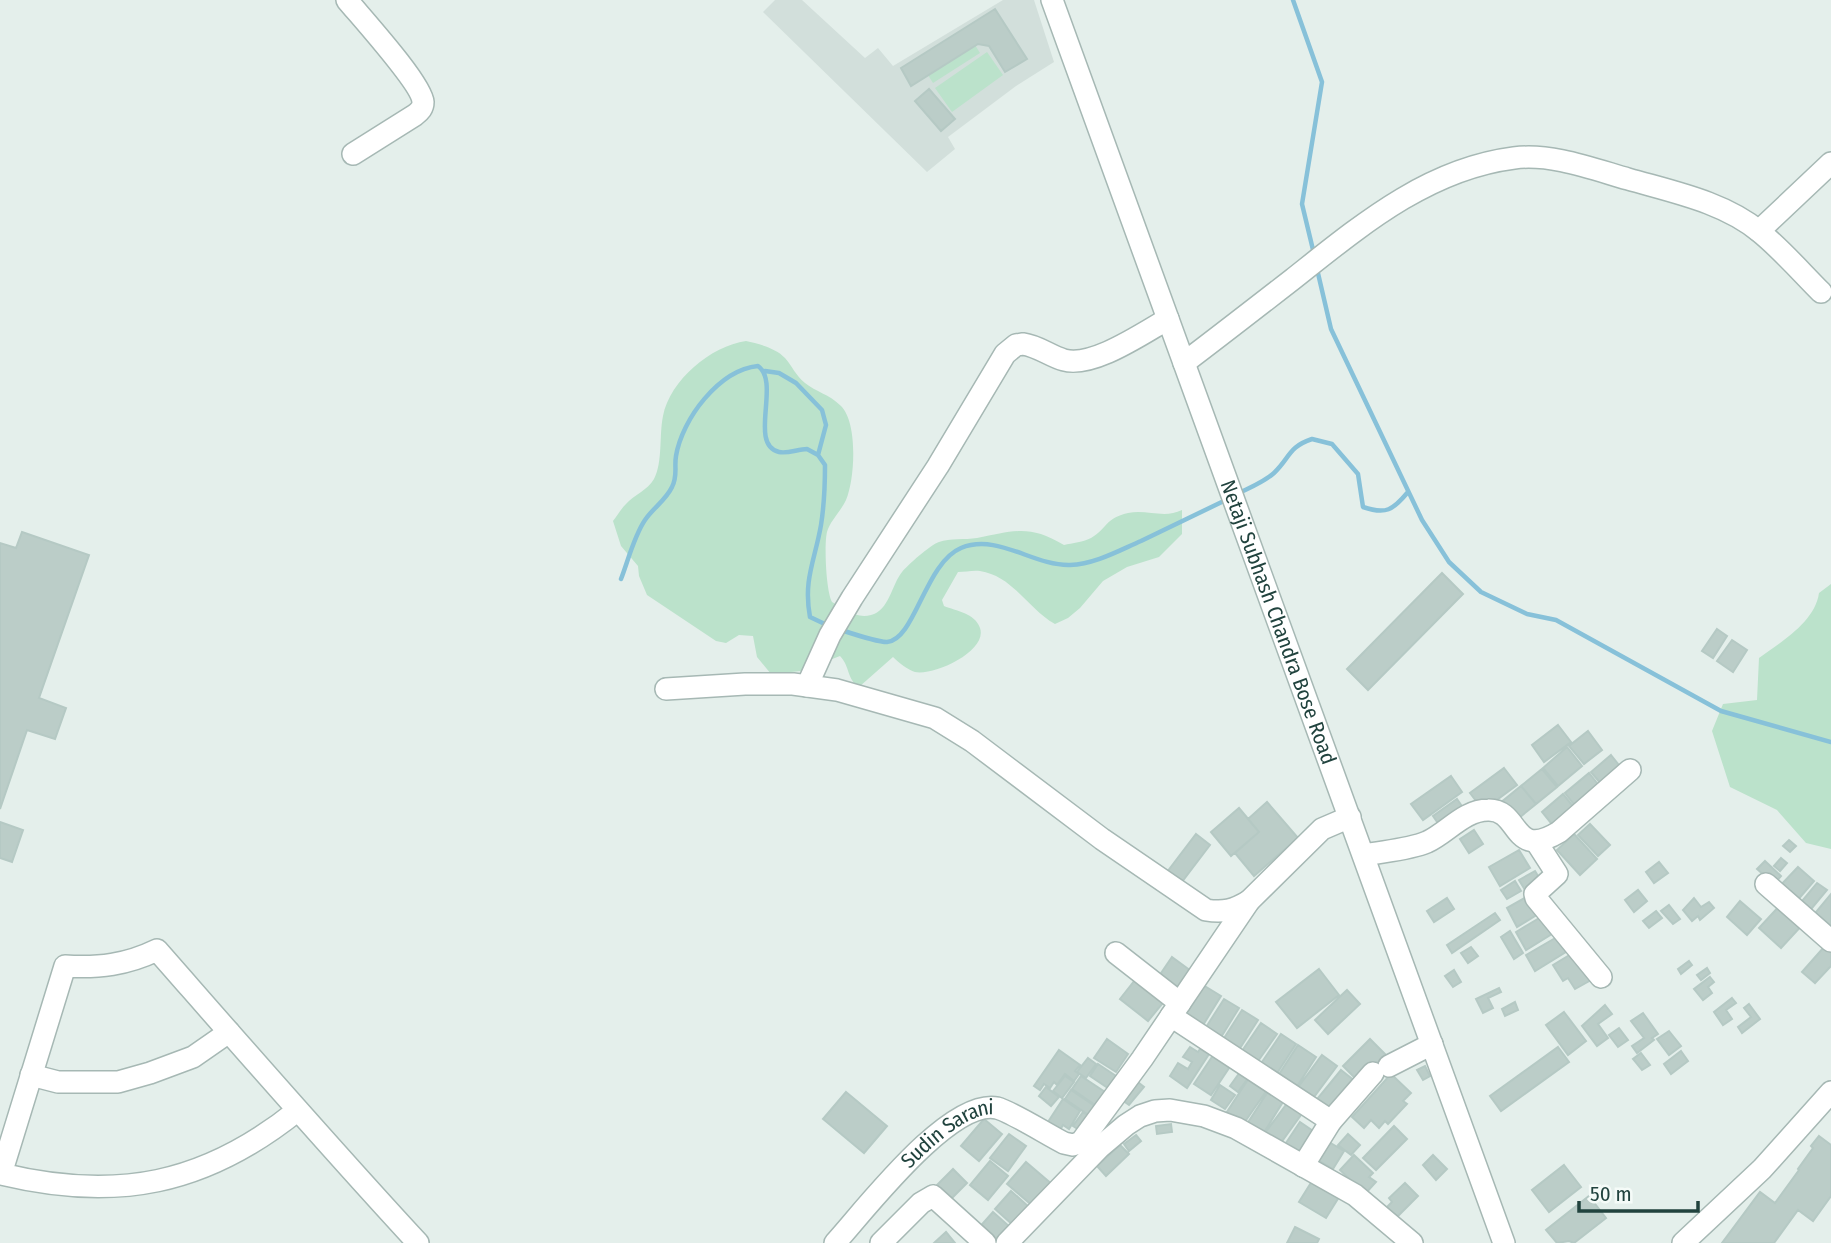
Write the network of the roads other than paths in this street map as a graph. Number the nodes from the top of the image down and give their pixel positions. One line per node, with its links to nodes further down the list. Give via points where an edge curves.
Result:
1 (347, 0): 3 (street, via 414,82 423,100 415,115)
2 (1052, 0): 7 (street, Netaji Subhash Chandra Bose Road)
3 (353, 154)
4 (1831, 163): 5 (street)
5 (1759, 231): 6 (street); 8 (street, via 1696,199 1545,158 1475,166 1436,179 1401,198)
6 (1821, 292)
7 (1168, 319): 8 (street, Netaji Subhash Chandra Bose Road); 9 (street, via 1086,360 1065,361 1023,344 1005,354 835,627)
8 (1184, 363): 12 (street, Netaji Subhash Chandra Bose Road)
9 (807, 686): 10 (street); 17 (street, via 935,718)
10 (666, 689)
11 (1630, 770): 13 (street, via 1559,832)
12 (1350, 817): 14 (street, Netaji Subhash Chandra Bose Road); 16 (street, via 1322,830)
13 (1537, 843): 14 (street, via 1520,834 1500,813 1488,810 1470,814 1427,842); 21 (street, via 1557,874 1539,888 1536,898)
14 (1364, 855): 24 (street, Netaji Subhash Chandra Bose Road)
15 (1766, 884): 19 (street)
16 (1249, 901): 17 (street, via 1236,909); 18 (street)
17 (1206, 910): 18 (street)
18 (1231, 928): 22 (street)
19 (1831, 941)
20 (1116, 953): 22 (street)
21 (1601, 977)
22 (1175, 1010): 28 (street); 31 (street, Sudin Sarani, via 1078,1144 1068,1145 998,1108 969,1112 932,1139)
23 (229, 1032): 25 (street, via 193,1057 118,1082 58,1082); 25 (street, via 157,950 114,966 65,966); 27 (street)
24 (1432, 1044): 28 (street, via 1381,1070); 36 (street, Netaji Subhash Chandra Bose Road)
25 (31, 1075): 27 (street, via 1,1174 57,1185 124,1186 208,1167)
26 (1831, 1092): 37 (street, via 1762,1169)
27 (298, 1110): 30 (street)
28 (1331, 1121): 29 (street)
29 (1303, 1166): 34 (street, via 1205,1116 1155,1111 1126,1125 1100,1147); 35 (street, via 1355,1195)
30 (418, 1243)
31 (835, 1243)
32 (881, 1243): 33 (street, via 921,1202 933,1196)
33 (985, 1243)
34 (1007, 1243)
35 (1412, 1243)
36 (1504, 1243)
37 (1683, 1243)

